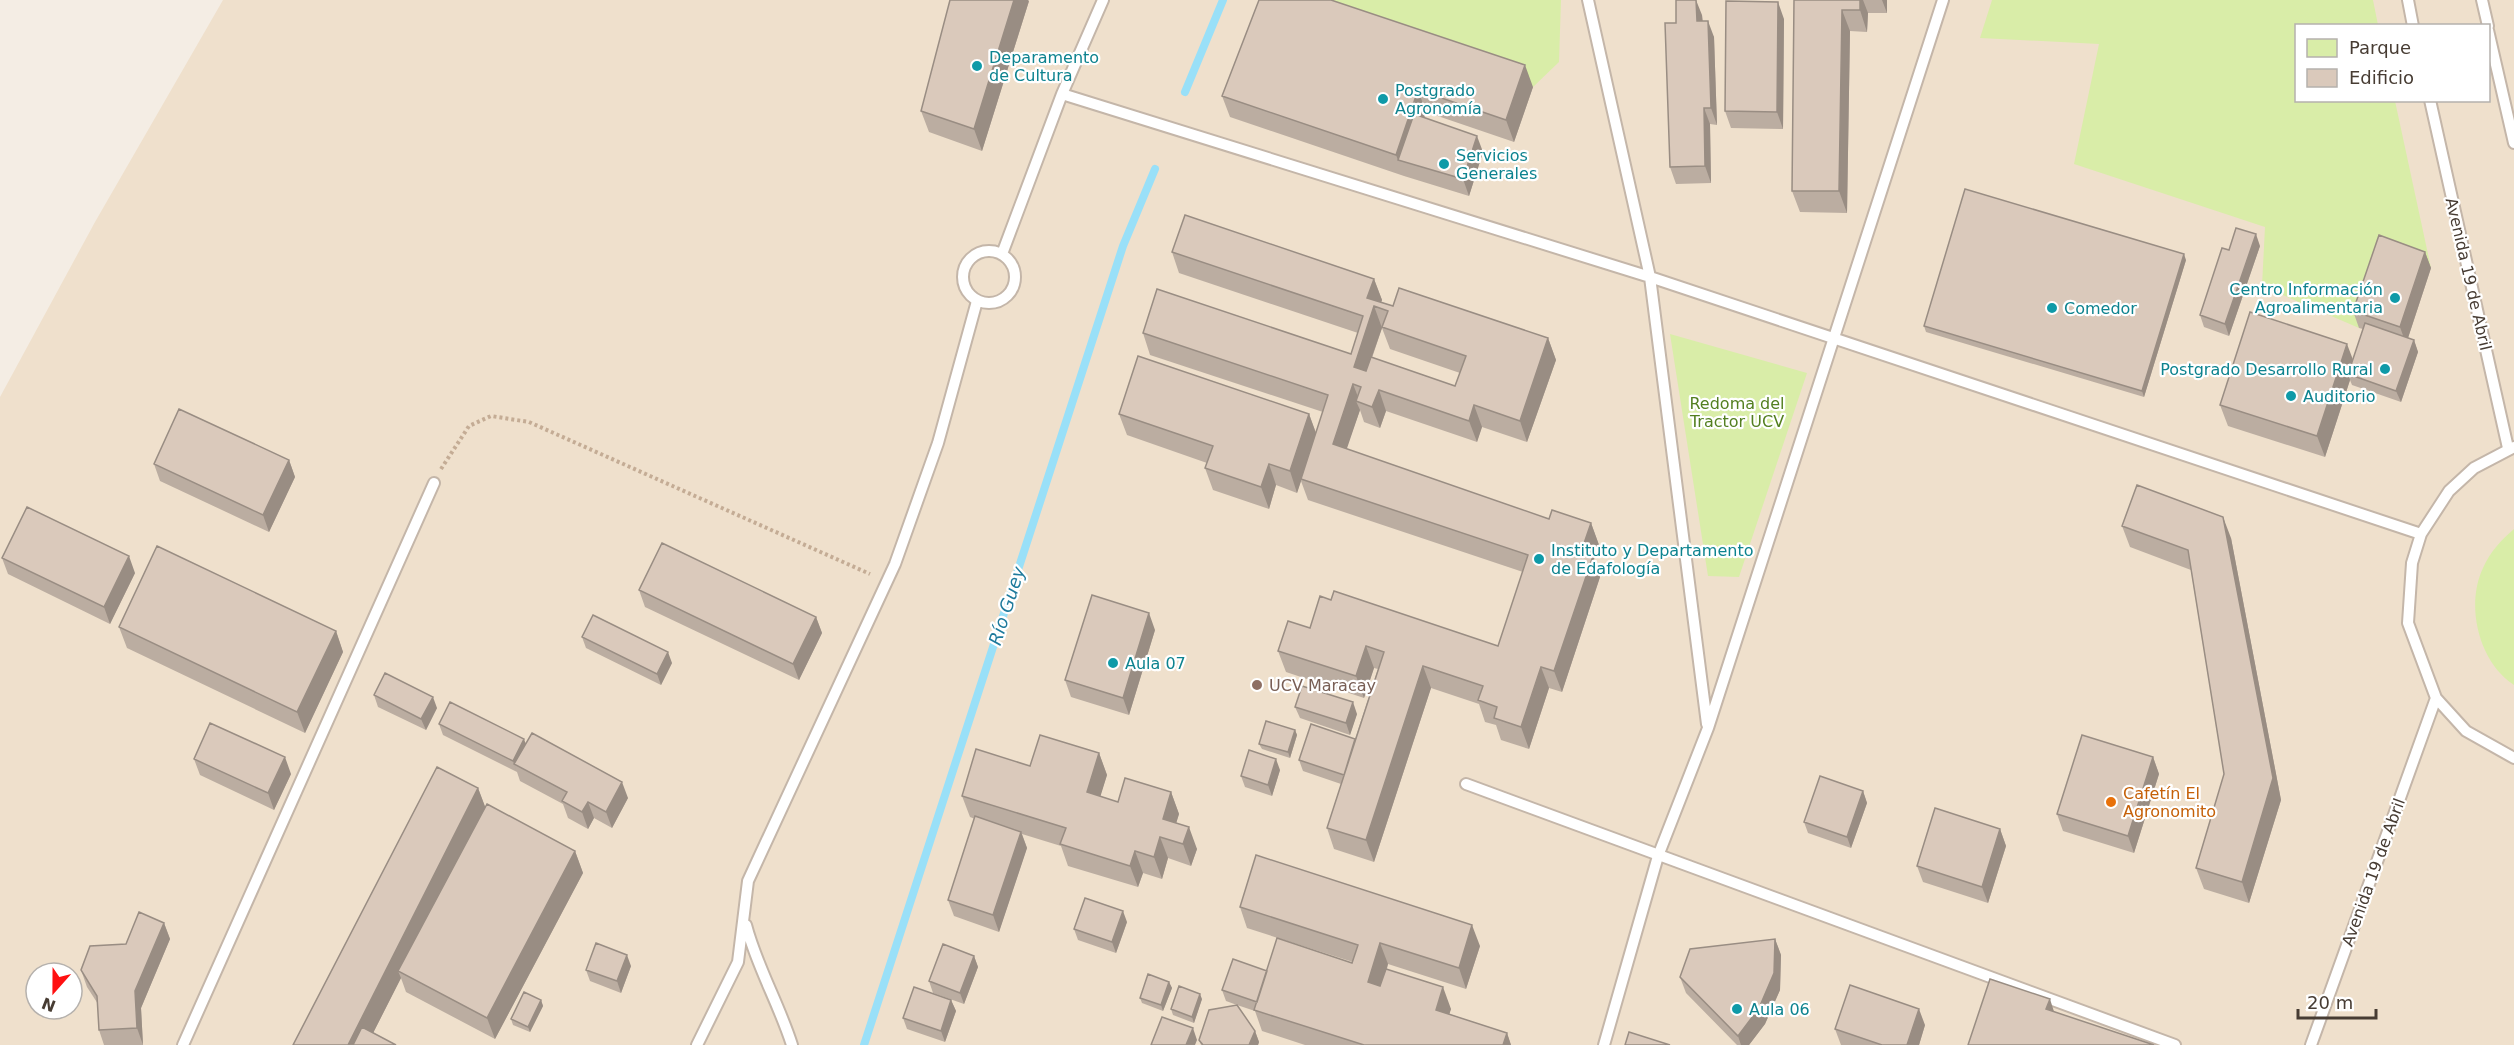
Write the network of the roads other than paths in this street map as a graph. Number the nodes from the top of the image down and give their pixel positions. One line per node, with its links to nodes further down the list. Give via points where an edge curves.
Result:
1 (1103, 0): 9 (lane)
2 (1588, 0): 13 (lane)
3 (1943, 0): 15 (lane)
4 (2408, 0): 6 (lane)
5 (2482, 0): 7 (lane)
6 (2413, 24)
7 (2487, 24)
8 (2490, 37): 11 (lane)
9 (1062, 94): 12 (lane); 13 (lane)
10 (2430, 102): 16 (lane, Avenida 19 de Abril)
11 (2514, 143)
12 (1002, 254): 14 (lane, via 1015,269 1013,289 998,302); 14 (lane, via 982,251 965,264 963,285)
13 (1650, 277): 15 (lane); 20 (lane)
14 (977, 301): 24 (lane, via 938,443 887,581 748,881)
15 (1831, 339): 18 (lane); 20 (lane)
16 (2511, 447): 18 (lane, via 2474,468 2449,491)
17 (434, 483): 25 (lane)
18 (2421, 534): 19 (lane, via 2412,563 2408,623)
19 (2436, 698): 21 (lane, via 2466,731); 30 (lane, Avenida 19 de Abril)
20 (1708, 728): 23 (lane)
21 (2514, 759)
22 (1466, 784): 23 (lane)
23 (1658, 856): 28 (lane); 29 (lane)
24 (745, 919): 26 (lane, via 738,962); 27 (lane, via 755,959)
25 (183, 1045)
26 (697, 1045)
27 (792, 1045)
28 (1604, 1045)
29 (2175, 1045)
30 (2311, 1045)

